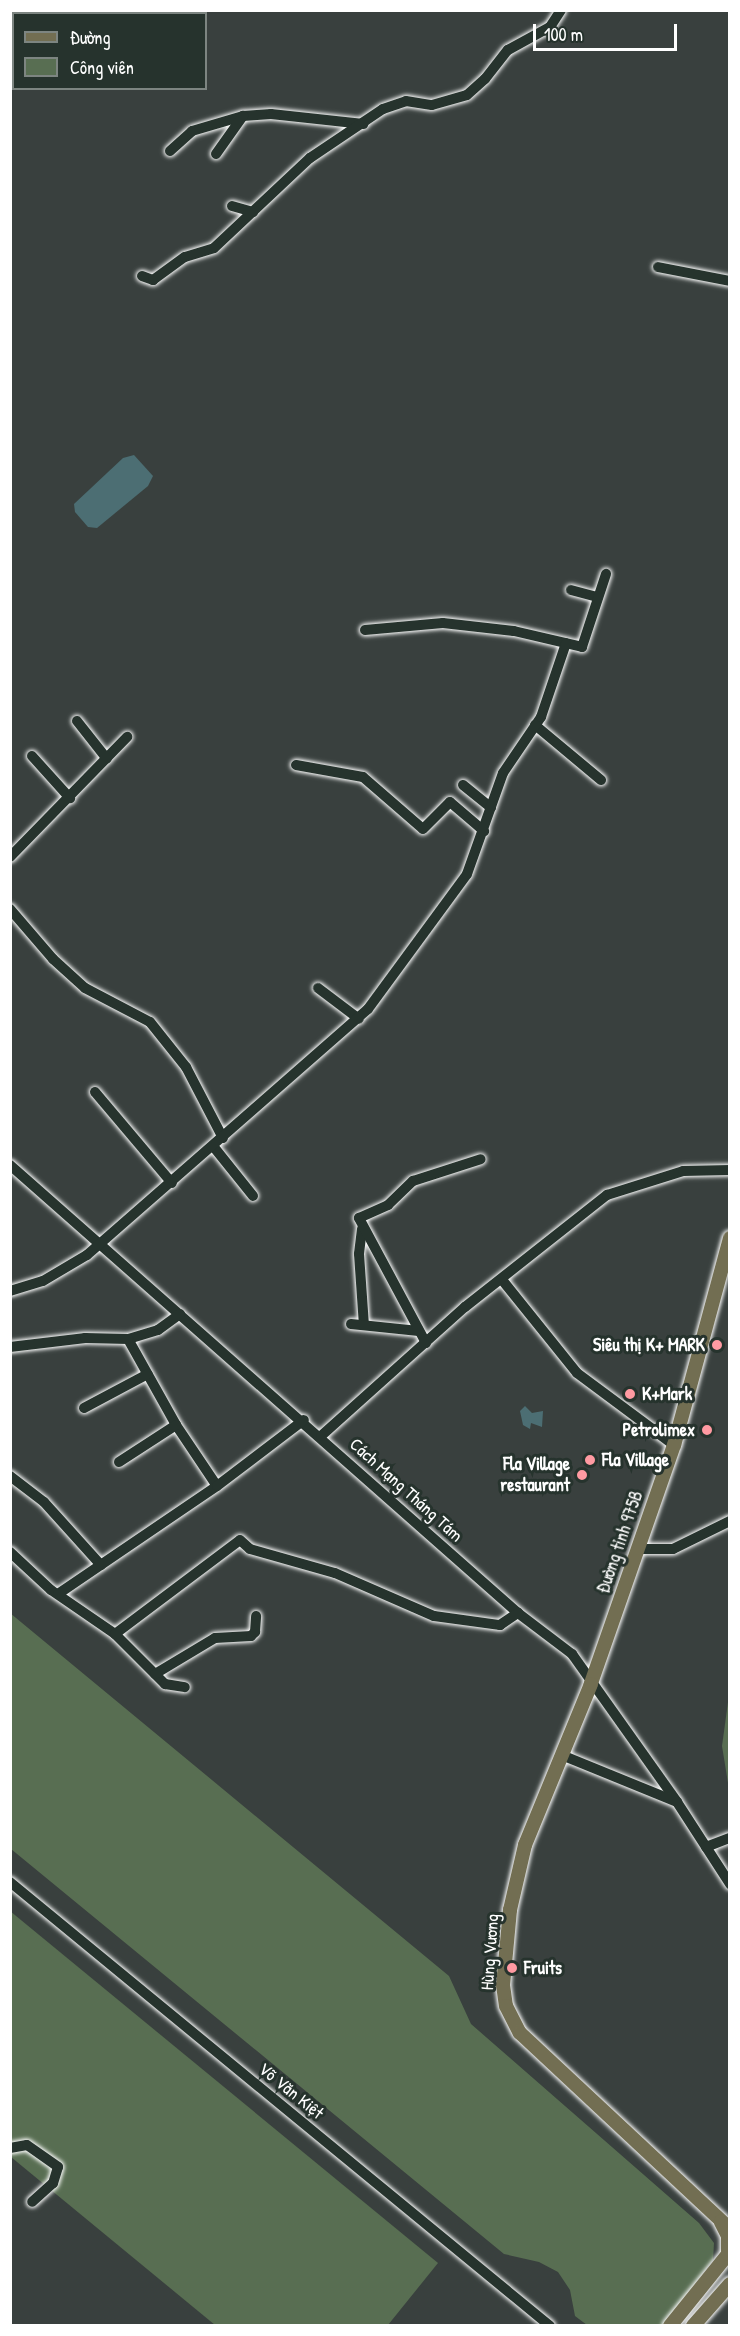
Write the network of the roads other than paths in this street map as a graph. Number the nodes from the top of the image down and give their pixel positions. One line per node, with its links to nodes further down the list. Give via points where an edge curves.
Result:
1 (561, 10): 3 (street, via 549,27 508,50 466,95 432,105 396,104)
2 (243, 116): 3 (street, via 272,114); 4 (street, via 192,131); 5 (street)
3 (364, 124): 7 (street, via 310,158)
4 (170, 151)
5 (216, 154)
6 (232, 206): 7 (street)
7 (253, 212): 9 (street, via 214,248 185,257 153,280)
8 (657, 267): 10 (street)
9 (142, 276)
10 (729, 281)
11 (606, 574): 13 (street)
12 (571, 590): 13 (street)
13 (597, 597): 15 (street, via 582,647)
14 (365, 630): 15 (street, via 443,622 514,630)
15 (566, 643): 17 (street, via 550,696)
16 (77, 721): 20 (street)
17 (535, 725): 22 (street); 25 (street, via 509,759)
18 (127, 737): 20 (street)
19 (32, 756): 24 (street)
20 (107, 759): 24 (street)
21 (296, 765): 26 (street, via 363,777 423,829 450,802)
22 (601, 780)
23 (464, 785): 25 (street)
24 (70, 798): 27 (street)
25 (491, 808): 26 (street)
26 (484, 831): 30 (street, via 467,874 399,971)
27 (10, 857)
28 (10, 909): 32 (street, via 53,959 85,988 150,1022 186,1067)
29 (318, 988): 30 (street)
30 (359, 1019): 32 (street)
31 (95, 1092): 37 (street)
32 (223, 1138): 33 (street)
33 (213, 1146): 37 (street); 38 (street)
34 (480, 1159): 39 (street, via 413,1181 388,1205 359,1218)
35 (10, 1165): 41 (street, Cách Mạng Tháng Tám)
36 (729, 1170): 42 (street, via 683,1171 607,1195)
37 (172, 1183): 41 (street)
38 (253, 1196)
39 (362, 1229): 46 (street, via 359,1254); 47 (street)
40 (729, 1238): 56 (main road, Đường tỉnh 975B)
41 (100, 1245): 43 (street, via 60,1272); 44 (street, Cách Mạng Tháng Tám)
42 (503, 1281): 49 (street); 56 (street, via 577,1373)
43 (10, 1291)
44 (180, 1314): 48 (street, via 158,1330); 53 (street, Cách Mạng Tháng Tám)
45 (351, 1324): 46 (street)
46 (364, 1325): 47 (street)
47 (418, 1330): 49 (street)
48 (128, 1339): 50 (street, via 85,1338); 51 (street)
49 (426, 1343): 55 (street)
50 (10, 1347)
51 (148, 1374): 52 (street); 54 (street)
52 (84, 1408)
53 (304, 1420): 55 (street, Cách Mạng Tháng Tám); 59 (street)
54 (176, 1425): 57 (street); 59 (street)
55 (321, 1436): 65 (street, Cách Mạng Tháng Tám)
56 (674, 1445): 61 (main road, Đường tỉnh 975B)
57 (119, 1462)
58 (10, 1476): 63 (street, via 44,1502)
59 (217, 1486): 63 (street)
60 (729, 1521): 61 (street, via 673,1549)
61 (637, 1549): 69 (main road, Đường tỉnh 975B)
62 (10, 1552): 64 (street)
63 (100, 1565): 64 (street)
64 (58, 1594): 67 (street)
65 (518, 1613): 67 (street, via 500,1625 434,1616 335,1573 250,1549 240,1540); 69 (street, Cách Mạng Tháng Tám, via 572,1654)
66 (256, 1616): 68 (street, via 251,1636 215,1638)
67 (115, 1634): 68 (street)
68 (155, 1674): 70 (street, via 170,1688)
69 (591, 1684): 71 (main road, Hùng Vương); 72 (street, Cách Mạng Tháng Tám)
70 (184, 1687)
71 (564, 1756): 72 (street); 79 (main road, Hùng Vương, via 525,1845 517,1876 504,1967 508,2014 528,2042)
72 (677, 1802): 74 (street, Cách Mạng Tháng Tám)
73 (729, 1838): 74 (street)
74 (706, 1847): 76 (street, Cách Mạng Tháng Tám)
75 (10, 1882): 82 (street, Võ Văn Kiệt)
76 (729, 1884)
77 (10, 2148): 78 (street, via 27,2145 58,2167 53,2183)
78 (32, 2202)
79 (719, 2217): 80 (main road, Hùng Vương); 83 (main road, Hùng Vương, via 728,2236 728,2254)
80 (729, 2229)
81 (729, 2284): 84 (main road)
82 (550, 2325)
83 (670, 2325)
84 (693, 2325)

